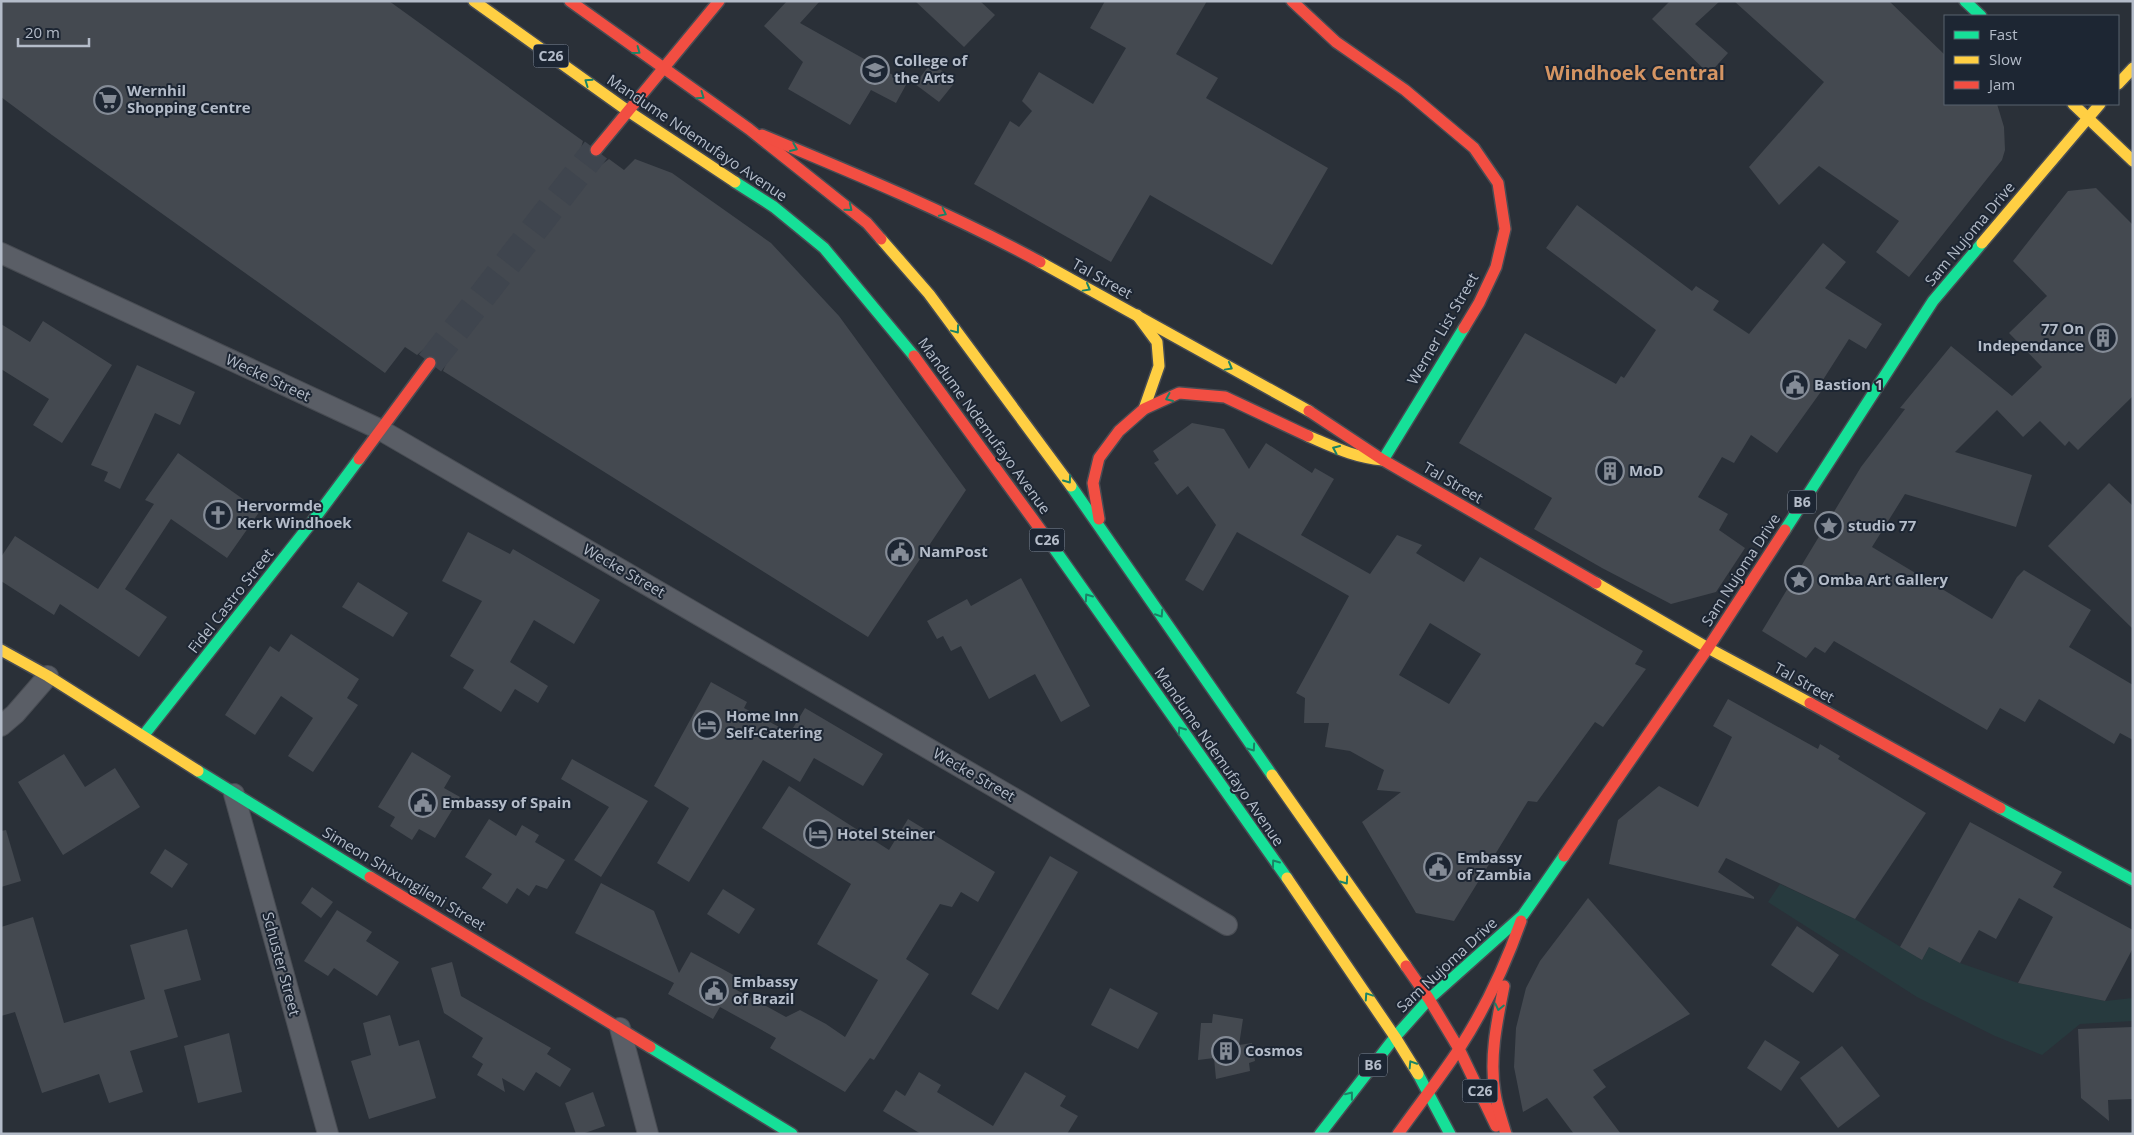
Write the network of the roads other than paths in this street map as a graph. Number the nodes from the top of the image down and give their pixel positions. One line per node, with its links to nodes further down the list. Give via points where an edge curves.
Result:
1 (474, 1): 12 (main road, Mandume Ndemufayo Avenue / C26, one-way to 1)
2 (570, 1): 7 (main road, C26, one-way to 7)
3 (719, 1): 7 (main road)
4 (1292, 1): 22 (main road, Werner List Street, via 1336,42 1405,90 1474,148 1498,183 1505,229 1496,266 1479,303)
5 (1965, 1): 6 (main road)
6 (1980, 15)
7 (662, 68): 12 (main road); 14 (main road, C26, one-way to 14)
8 (2133, 68): 9 (main road)
9 (2119, 83)
10 (2074, 105): 13 (main road)
11 (2099, 105): 13 (main road, Sam Nujoma Drive / B6)
12 (628, 110): 15 (main road); 36 (main road, Mandume Ndemufayo Avenue / C26, one-way to 12, via 1319,924 908,346 824,248 774,207)
13 (2087, 117): 16 (main road); 24 (main road, Sam Nujoma Drive / B6, via 1933,301)
14 (749, 129): 18 (main road, Tal Street, one-way to 18, via 915,199); 23 (main road, C26, one-way to 23, via 867,223 929,294)
15 (596, 150)
16 (2133, 160)
17 (1, 253): 21 (street, Wecke Street)
18 (1137, 315): 20 (main road, via 1157,342 1159,366); 22 (main road, Tal Street, one-way to 22, via 1307,410)
19 (430, 363): 21 (main road, Fidel Castro Street)
20 (1144, 409): 22 (main road, one-way to 20, via 1348,454 1225,396 1179,393); 23 (main road, via 1119,431 1099,458 1093,483)
21 (379, 429): 28 (main road, Fidel Castro Street, via 312,522); 32 (street, Wecke Street)
22 (1384, 460): 24 (main road, Tal Street)
23 (1100, 526): 34 (main road, C26, one-way to 34)
24 (1708, 648): 30 (main road, Tal Street); 31 (main road, Sam Nujoma Drive / B6)
25 (1, 650): 26 (main road, Simeon Shixungileni Street)
26 (48, 676): 27 (street); 28 (main road, Simeon Shixungileni Street)
27 (1, 726)
28 (143, 736): 29 (main road, Simeon Shixungileni Street)
29 (234, 794): 35 (main road, Simeon Shixungileni Street); 39 (street, Schuster Street)
30 (2133, 880)
31 (1523, 915): 33 (main road, Sam Nujoma Drive / B6); 34 (main road, Sam Nujoma Drive / B6)
32 (1227, 925)
33 (1514, 943): 37 (main road, Sam Nujoma Drive / B6); 46 (main road, one-way to 46, via 1492,1051 1494,1087)
34 (1429, 999): 36 (main road, Sam Nujoma Drive / B6); 37 (main road, C26)
35 (620, 1028): 40 (street); 41 (main road, Simeon Shixungileni Street)
36 (1395, 1037): 38 (main road, Mandume Ndemufayo Avenue / C26, one-way to 36); 42 (main road, Sam Nujoma Drive / B6, one-way to 36)
37 (1459, 1049): 38 (main road, Sam Nujoma Drive / B6); 45 (main road, C26)
38 (1428, 1092): 43 (main road, Sam Nujoma Drive / B6); 44 (main road, Mandume Ndemufayo Avenue / C26)
39 (328, 1134)
40 (648, 1134)
41 (792, 1134)
42 (1320, 1134)
43 (1398, 1134)
44 (1450, 1134)
45 (1499, 1134)
46 (1506, 1134)

